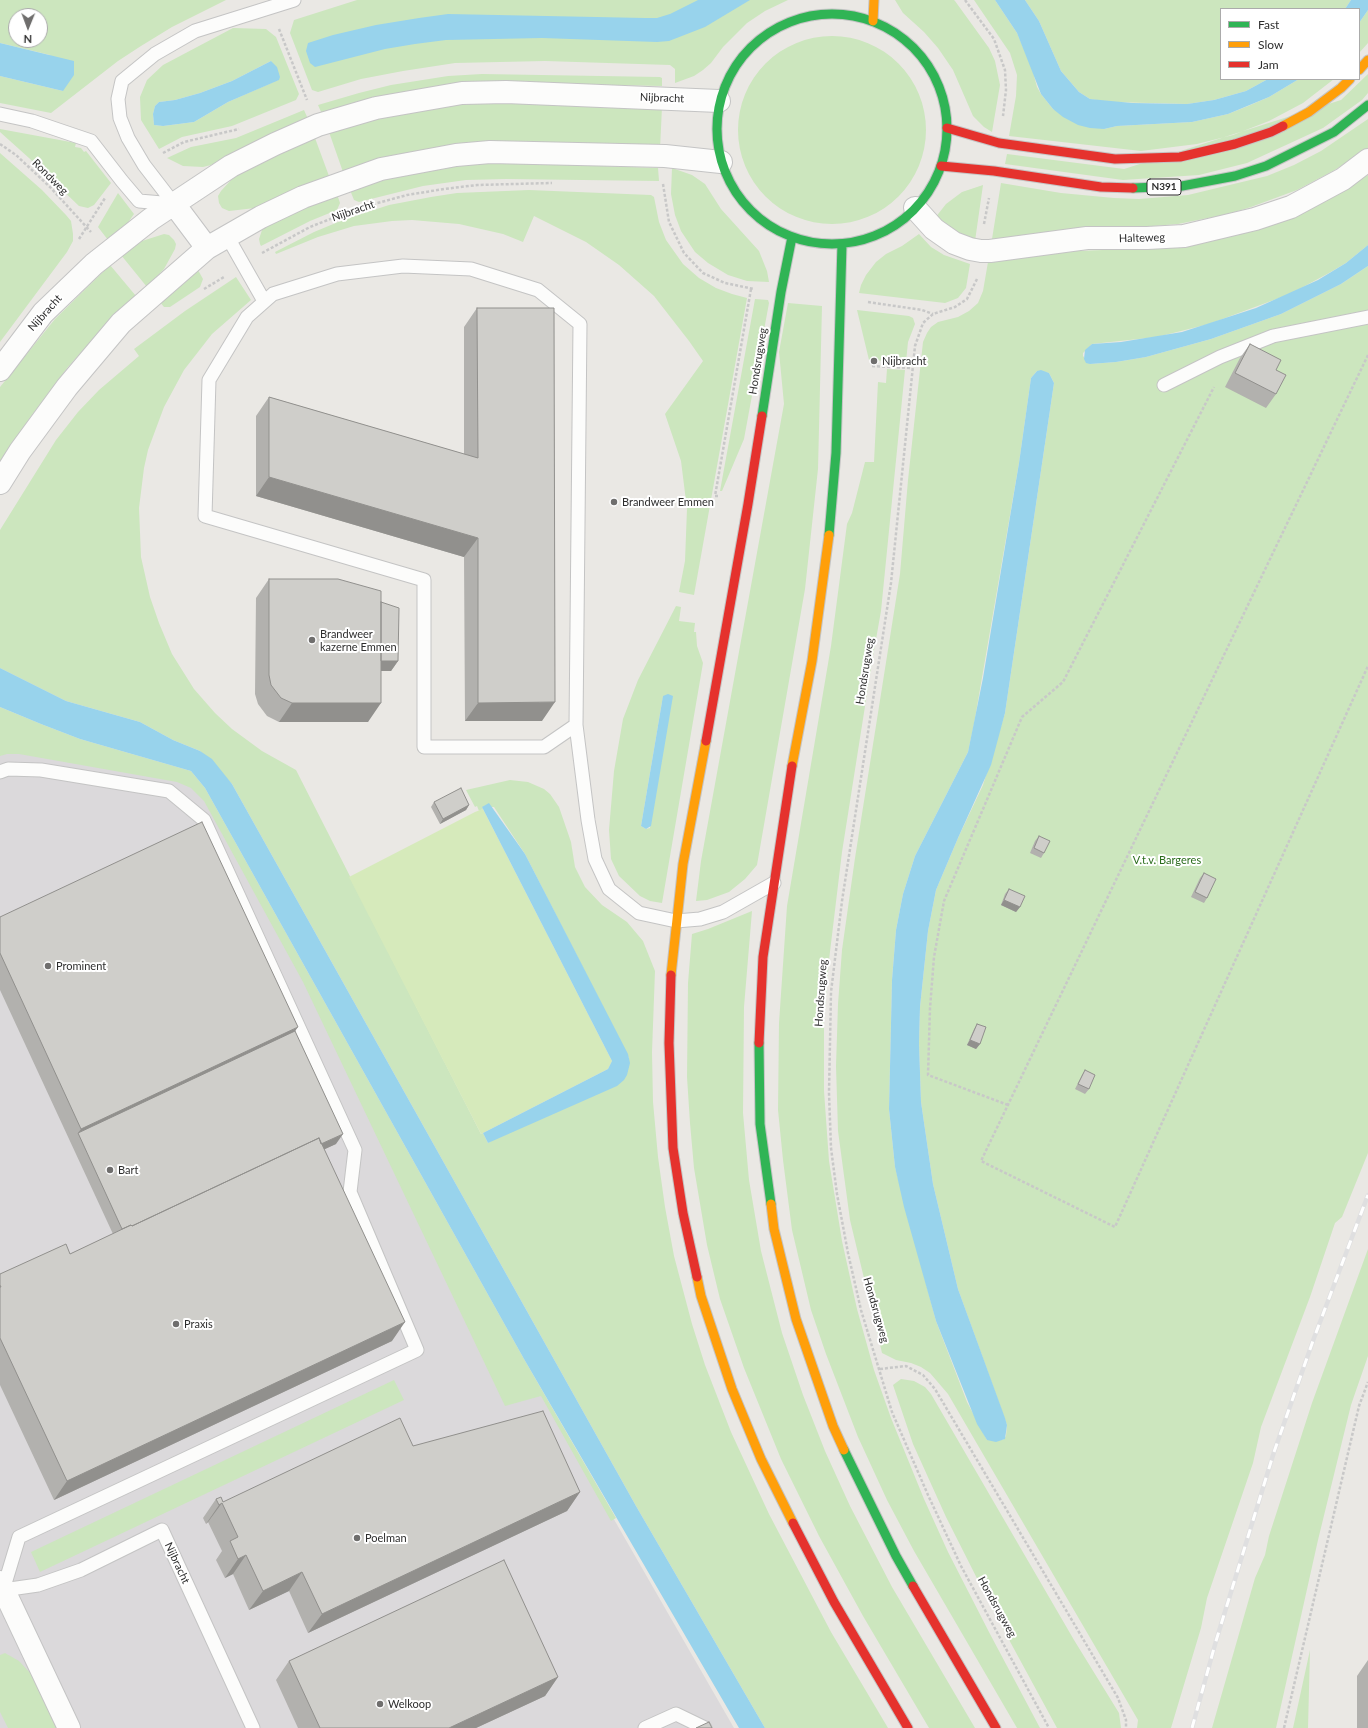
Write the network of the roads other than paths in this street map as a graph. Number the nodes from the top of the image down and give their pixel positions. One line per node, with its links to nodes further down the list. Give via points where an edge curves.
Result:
1 (294, 0): 14 (lane, via 195,31 155,54 122,81 118,99 120,118 128,138 144,165)
2 (874, 0): 3 (main road)
3 (873, 21): 7 (main road, via 835,10 804,16 775,28 750,47 731,72); 10 (main road, via 903,38 927,63 942,94)
4 (1368, 60): 5 (main road)
5 (1360, 69)
6 (1349, 80): 10 (main road, via 1309,112 1271,132 1235,144 1180,157 1107,158 999,143)
7 (719, 100): 12 (main road, via 716,131); 14 (street, Nijbracht, via 506,92 462,93 376,108 318,125 275,144 231,166)
8 (1368, 105): 13 (main road, N391, via 1334,132 1266,166 1235,176 1182,186 1101,187)
9 (0, 114): 14 (lane, via 32,121 91,141 139,201)
10 (947, 128): 13 (main road)
11 (1368, 160): 15 (street, Halteweg, via 1343,179 1291,207 1255,219 1184,236 1087,238 981,251 954,243 934,230)
12 (721, 162): 16 (street, via 665,156 490,152 456,155 381,169 339,183 303,196); 17 (main road, via 736,194 761,220)
13 (941, 166): 15 (main road, via 931,188)
14 (174, 204): 19 (street); 22 (street, Nijbracht, via 94,264 43,313)
15 (915, 208): 18 (main road, via 888,229 869,238)
16 (227, 236): 19 (street); 20 (lane)
17 (792, 237): 18 (main road, via 817,243); 28 (main road, Hondsrugweg, via 724,645 683,864)
18 (842, 244): 27 (main road, via 832,511 812,661 794,754)
19 (207, 248): 24 (street, via 121,323 62,394)
20 (264, 301): 25 (lane, via 273,294 337,274 403,266 471,269 538,290 580,324); 25 (lane, via 247,317 209,380 205,516 424,580 424,747 544,747)
21 (1368, 317): 23 (lane, via 1273,336 1220,357)
22 (0, 370)
23 (1164, 385)
24 (0, 483)
25 (576, 726): 28 (lane, via 595,859 609,889 639,913)
26 (0, 772): 29 (lane, via 8,769 41,770 169,791 204,820 355,1150 350,1192 417,1350 19,1537)
27 (774, 883): 28 (lane, via 723,912 700,919); 35 (main road, via 763,957 759,1044 760,1124 774,1229 796,1319 833,1426 896,1556)
28 (676, 921): 34 (main road, Hondsrugweg, via 669,1043 673,1148 683,1214 701,1296 732,1389 761,1459 834,1602)
29 (1, 1588): 30 (street); 31 (lane, Nijbracht, via 38,1585 81,1570 162,1530)
30 (69, 1728)
31 (253, 1728)
32 (645, 1728): 33 (lane, via 676,1714)
33 (705, 1728)
34 (908, 1728)
35 (996, 1728)

